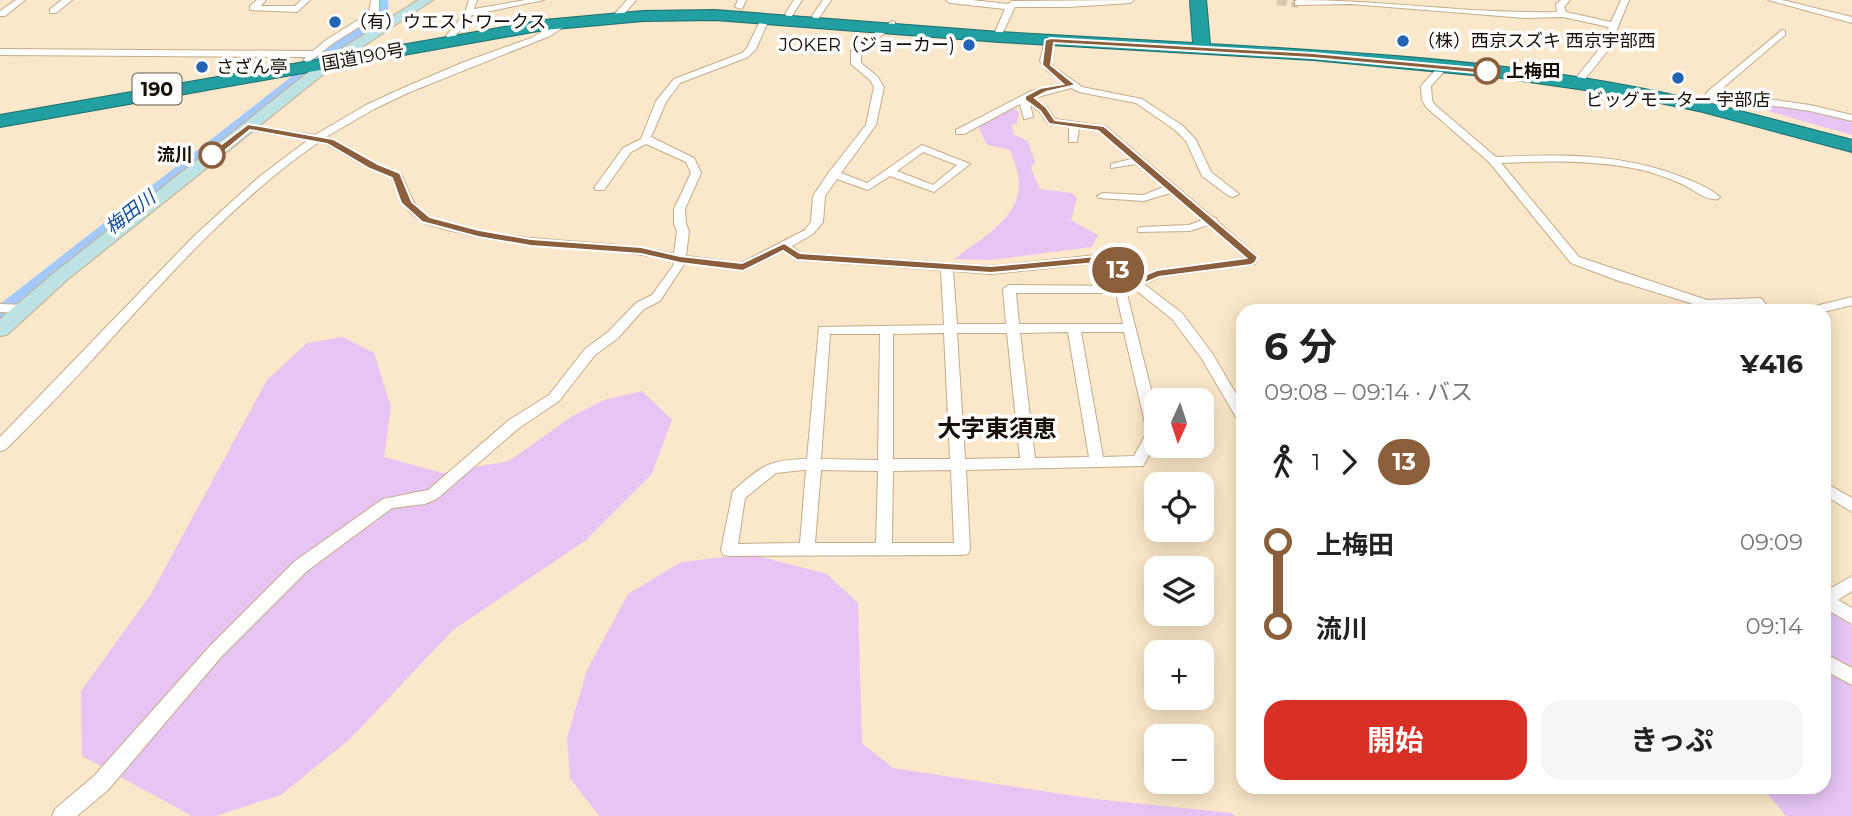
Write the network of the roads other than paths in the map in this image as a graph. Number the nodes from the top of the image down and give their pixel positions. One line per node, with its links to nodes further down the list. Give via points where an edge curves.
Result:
1 (21, 0): 28 (street)
2 (68, 0): 24 (street)
3 (262, 0): 4 (street, via 253,8 297,9)
4 (306, 0)
5 (375, 0): 44 (street, via 372,15)
6 (473, 0): 26 (street)
7 (540, 0): 19 (street)
8 (632, 0): 30 (street)
9 (827, 0): 31 (street)
10 (950, 0): 23 (street)
11 (1084, 0): 21 (street)
12 (1130, 0): 21 (street)
13 (1198, 0): 42 (highway)
14 (1482, 0): 25 (street)
15 (1566, 0): 29 (street, via 1559,6)
16 (1625, 0): 36 (street)
17 (1772, 0): 33 (street)
18 (420, 1): 44 (street)
19 (517, 2): 26 (street)
20 (1298, 3): 25 (street, via 1352,1)
21 (1048, 4): 23 (street)
22 (794, 7): 30 (highway, 国道190号 / 190); 31 (highway, 国道190号 / 190)
23 (1010, 7): 38 (street)
24 (53, 11)
25 (1498, 12): 29 (street)
26 (469, 13): 40 (street)
27 (1852, 13): 33 (street)
28 (2, 14)
29 (1563, 14): 36 (street)
30 (617, 15): 32 (highway, 国道190号 / 190); 35 (highway, 国道190号 / 190); 40 (highway, 国道190号 / 190, via 552,19)
31 (816, 16): 37 (highway, 国道190号 / 190)
32 (766, 17): 37 (highway, 国道190号 / 190); 57 (street, via 745,55 677,81 661,101)
33 (1839, 17): 34 (street)
34 (1852, 20)
35 (564, 23): 44 (highway, 国道190号 / 190); 56 (street, via 392,97)
36 (1613, 25): 46 (street, via 1604,49)
37 (890, 26): 38 (highway, 国道190号 / 190); 41 (highway, 国道190号 / 190); 65 (street, via 856,49 856,64 878,83 878,94 871,125)
38 (999, 32): 42 (highway, 国道190号 / 190)
39 (1782, 33): 49 (street)
40 (451, 36): 44 (highway, 国道190号 / 190)
41 (1050, 40): 42 (highway, 国道190号 / 190); 47 (street, via 1046,65)
42 (1202, 45): 45 (highway, 国道190号 / 190); 46 (highway, 国道190号 / 190, via 1448,61)
43 (0, 52): 44 (street)
44 (319, 60): 52 (highway, 国道190号 / 190); 54 (street)
45 (1443, 67): 46 (highway, 国道190号 / 190); 62 (street, via 1426,86 1427,100)
46 (1581, 81): 49 (highway, 国道190号 / 190)
47 (1071, 85): 48 (street); 68 (street, via 1145,104 1188,135 1206,174)
48 (1026, 97): 50 (street); 53 (street, via 1052,122); 55 (street)
49 (1708, 101): 51 (street, via 1810,108); 59 (highway, 国道190号 / 190); 60 (highway, 国道190号 / 190)
50 (1028, 117)
51 (1852, 118)
52 (0, 119)
53 (1074, 125): 58 (street); 61 (street, via 1101,128)
54 (248, 127): 56 (street); 82 (street, via 61,276)
55 (960, 132)
56 (318, 139): 74 (street, via 397,176 407,203 426,220 531,243 641,250); 90 (street, via 251,188 179,256)
57 (646, 140): 66 (street, via 627,150); 74 (street, via 690,160 696,173 678,211 683,231)
58 (1073, 140)
59 (1852, 140)
60 (1852, 146)
61 (1139, 160): 63 (street); 67 (street)
62 (1493, 160): 70 (street, via 1611,160 1673,174); 79 (street, via 1576,260)
63 (1115, 166)
64 (890, 172): 64 (street, via 922,148 965,164 934,189); 65 (street, via 868,187)
65 (833, 174): 73 (street, via 819,196 817,222)
66 (600, 188)
67 (1173, 188): 69 (street, via 1144,198); 71 (street)
68 (1233, 194)
69 (1103, 196)
70 (1714, 197)
71 (1212, 220): 72 (street, via 1190,228); 76 (street, via 1249,252 1251,261 1157,274)
72 (1142, 230)
73 (784, 246): 74 (street, via 743,267); 75 (street, via 797,256)
74 (680, 259): 106 (street, via 656,298 640,306 590,352 554,398 514,424 433,494 388,503 301,566 216,650 101,783)
75 (947, 267): 76 (street, via 991,270 1097,259); 86 (street)
76 (1136, 283): 89 (street, via 1177,316 1208,356)
77 (1852, 301): 81 (street)
78 (1706, 304): 80 (street)
79 (1706, 304)
80 (1759, 304)
81 (1831, 306)
82 (11, 309): 87 (street)
83 (1013, 328): 84 (street); 85 (street, via 1009,289 1121,289); 86 (street); 92 (street)
84 (1074, 328): 85 (street); 91 (street)
85 (1130, 328): 91 (street, via 1154,432 1138,462)
86 (950, 329): 88 (street); 93 (street)
87 (0, 330)
88 (887, 330): 94 (street); 95 (street, via 824,330)
89 (1236, 405)
90 (0, 446)
91 (1097, 462): 92 (street)
92 (1028, 463): 93 (street)
93 (958, 464): 94 (street); 99 (street, via 962,549)
94 (885, 465): 95 (street); 99 (street)
95 (812, 467): 98 (street); 98 (street, via 773,467 738,495 729,550)
96 (1831, 492): 97 (street)
97 (1852, 506)
98 (807, 550): 99 (street)
99 (884, 550)
100 (1852, 583): 101 (street)
101 (1831, 596)
102 (1831, 604): 103 (street)
103 (1852, 617)
104 (1831, 665): 105 (street)
105 (1852, 677)
106 (62, 816)

